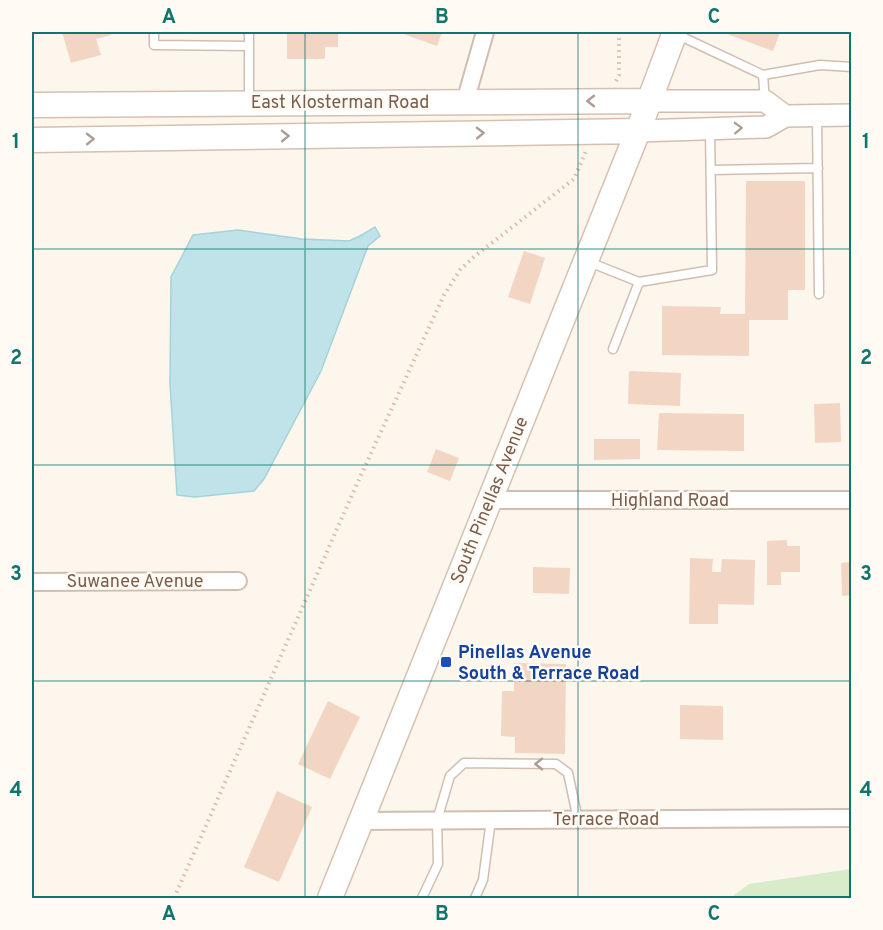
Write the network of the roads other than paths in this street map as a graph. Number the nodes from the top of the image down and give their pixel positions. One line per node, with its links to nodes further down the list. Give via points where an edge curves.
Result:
1 (154, 32): 5 (lane, via 154,45)
2 (249, 32): 5 (lane)
3 (485, 32): 10 (street)
4 (675, 32): 7 (lane); 8 (main road, South Pinellas Avenue)
5 (249, 46): 11 (lane)
6 (852, 67): 7 (lane, via 820,65)
7 (763, 75): 9 (lane)
8 (649, 101): 9 (street); 10 (main road, East Klosterman Road, one-way to 10); 17 (main road, South Pinellas Avenue)
9 (765, 101): 14 (street)
10 (465, 102): 11 (main road, East Klosterman Road)
11 (249, 103): 12 (main road, East Klosterman Road)
12 (32, 105)
13 (852, 115): 15 (street)
14 (785, 116): 15 (street); 16 (street, one-way to 14, via 766,127)
15 (818, 116): 19 (lane)
16 (710, 129): 17 (street); 20 (lane)
17 (638, 131): 18 (main road, East Klosterman Road, one-way to 17); 21 (main road, South Pinellas Avenue)
18 (32, 140)
19 (818, 168): 20 (lane); 23 (lane)
20 (711, 170): 22 (lane, via 712,270)
21 (585, 261): 22 (lane); 25 (main road, South Pinellas Avenue)
22 (639, 282): 24 (lane)
23 (819, 294)
24 (613, 349)
25 (489, 500): 26 (street, Highland Road); 33 (main road, South Pinellas Avenue)
26 (852, 500)
27 (238, 581): 28 (street, Suwanee Avenue)
28 (32, 582)
29 (852, 818): 32 (street, Terrace Road)
30 (437, 820): 31 (street, Terrace Road); 32 (lane, one-way to 30, via 568,773 556,764 464,763 450,776); 33 (street, Terrace Road); 35 (lane, via 438,864)
31 (492, 820): 32 (street, Terrace Road); 36 (lane, via 483,880)
32 (578, 820)
33 (361, 821): 34 (main road, South Pinellas Avenue)
34 (330, 898)
35 (422, 898)
36 (475, 898)

